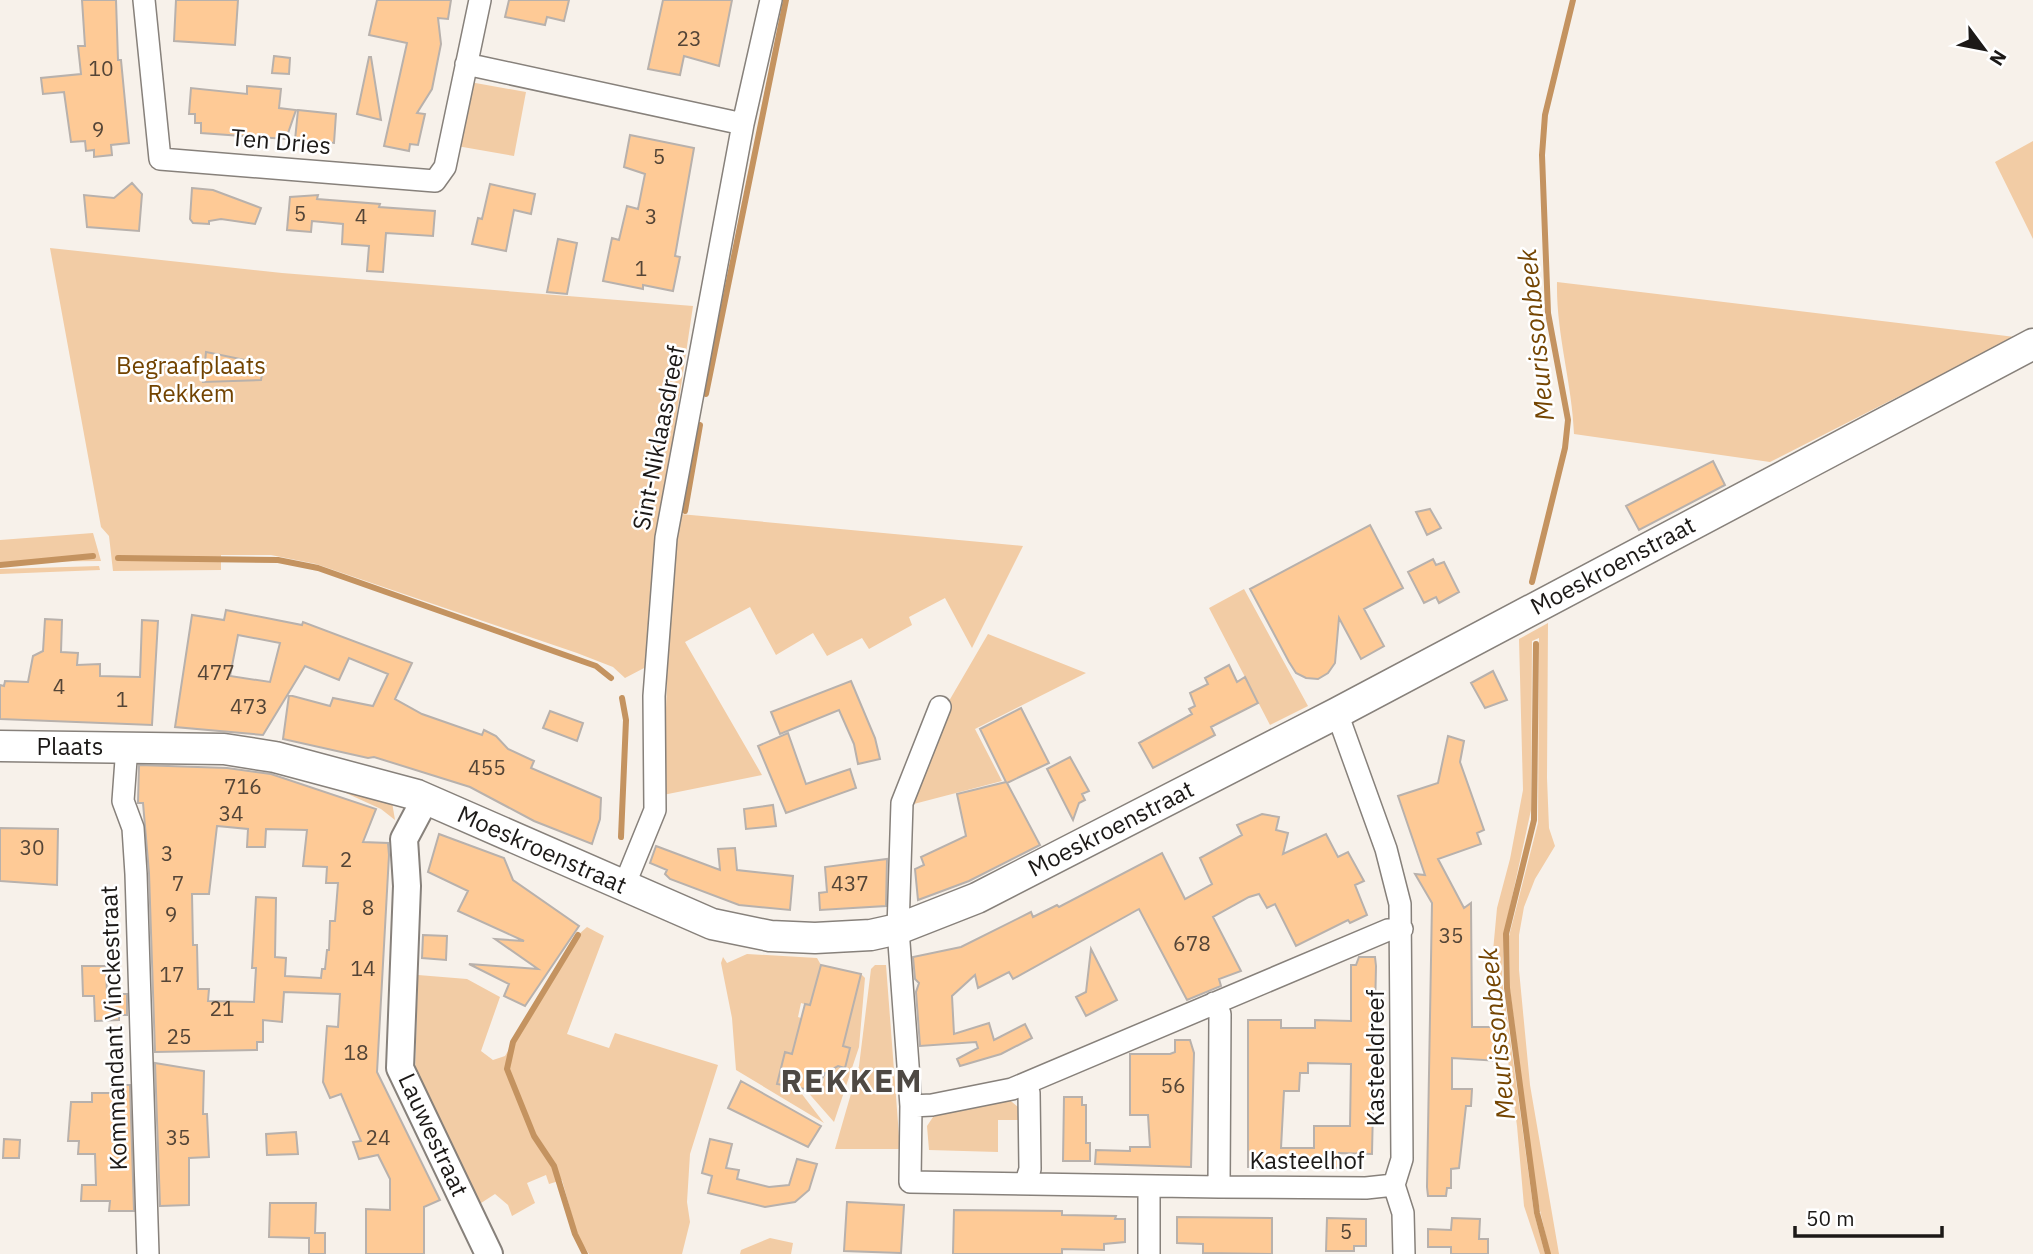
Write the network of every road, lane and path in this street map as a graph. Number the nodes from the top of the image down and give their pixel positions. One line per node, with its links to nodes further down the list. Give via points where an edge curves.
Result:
1 (144, 0): 4 (street, Ten Dries, via 160,159 435,181 445,167)
2 (480, 0): 4 (street, Ten Dries)
3 (771, 0): 5 (street, Sint-Niklaasdreef)
4 (466, 64): 5 (street)
5 (743, 124): 13 (street, Sint-Niklaasdreef, via 666,538 654,696 655,810)
6 (2033, 344): 8 (main road, Moeskroenstraat)
7 (940, 707): 15 (street, via 902,803)
8 (1336, 713): 14 (street, Kasteeldreef, via 1396,881); 15 (main road, Moeskroenstraat)
9 (0, 746): 10 (main road, Plaats)
10 (127, 746): 11 (main road, Moeskroenstraat, via 224,749 275,757); 12 (street, Plaats)
11 (419, 801): 13 (main road, Moeskroenstraat); 24 (street, Lauwestraat, via 427,820 407,886 400,1068)
12 (123, 802): 23 (street, Kommandant Vinckestraat, via 133,828 136,874)
13 (624, 886): 15 (main road, Moeskroenstraat, via 712,924 770,936)
14 (1402, 929): 16 (street, via 1388,930); 20 (street, Kasteeldreef, via 1402,1159)
15 (898, 934): 18 (street)
16 (1214, 1003): 17 (street); 22 (street, via 1220,1014)
17 (1026, 1083): 18 (street, via 932,1105); 19 (street, via 1030,1169)
18 (911, 1105): 19 (street, via 910,1182)
19 (1026, 1182): 21 (street, Kasteelhof)
20 (1394, 1185): 22 (street, Kasteelhof); 26 (street, Kasteelhof, via 1403,1213)
21 (1149, 1186): 22 (street, Kasteelhof); 25 (street)
22 (1219, 1187)
23 (148, 1254)
24 (489, 1254)
25 (1149, 1254)
26 (1404, 1254)

